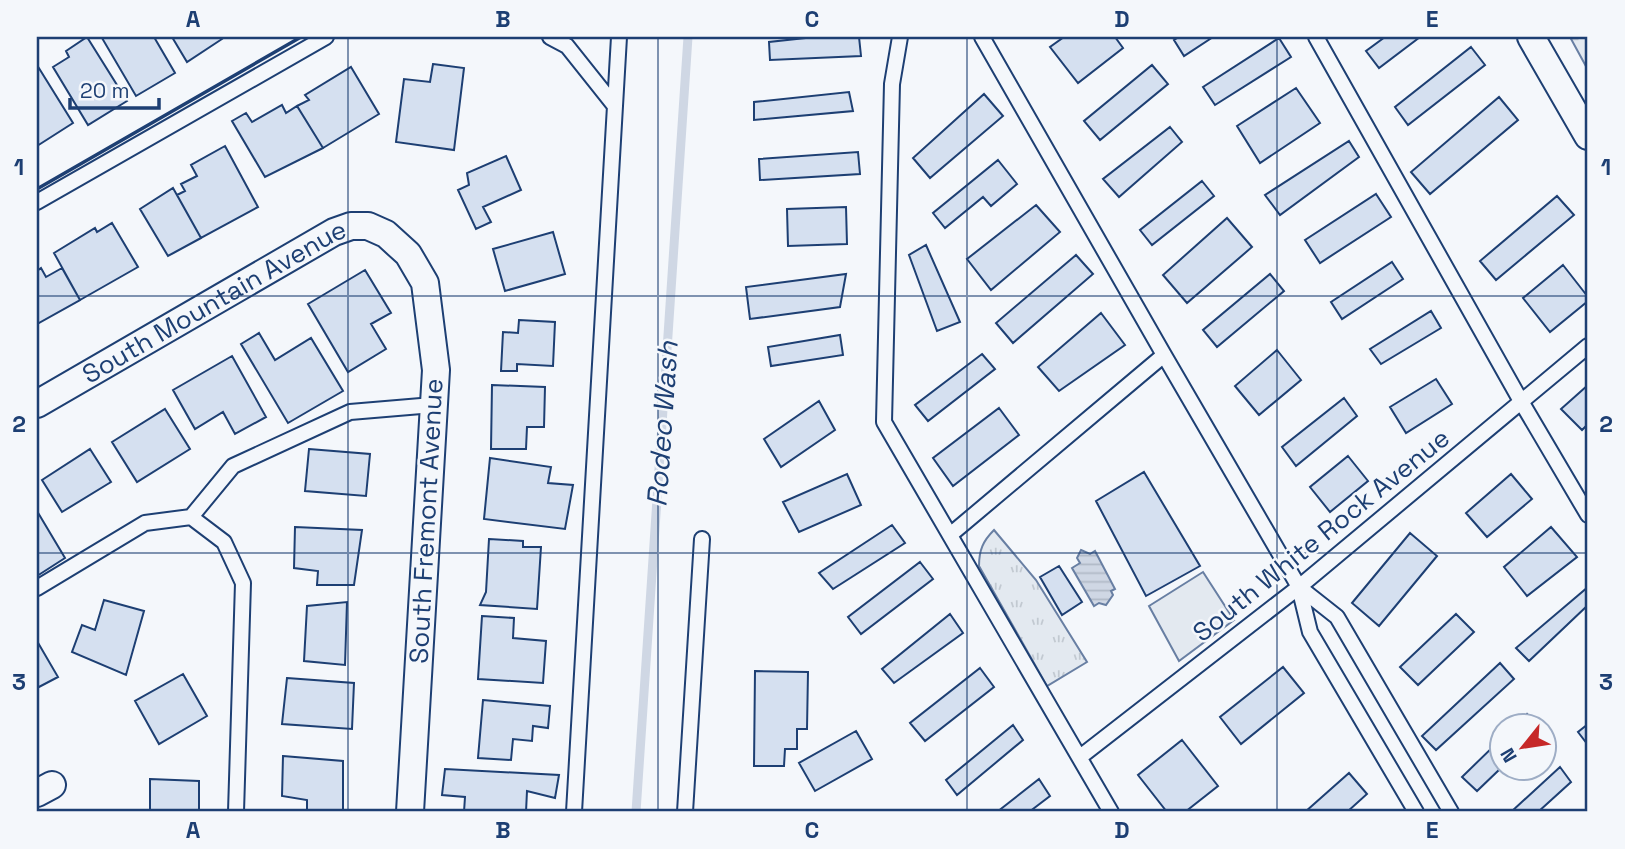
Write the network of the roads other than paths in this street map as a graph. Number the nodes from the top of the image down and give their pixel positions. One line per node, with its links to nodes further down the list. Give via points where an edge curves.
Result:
1 (327, 37): 10 (lane)
2 (550, 37): 8 (lane, via 566,46)
3 (619, 37): 8 (lane)
4 (900, 37): 19 (lane, via 892,84 884,422)
5 (982, 37): 13 (lane)
6 (1315, 37): 14 (lane)
7 (1531, 37): 9 (street)
8 (614, 105): 26 (lane)
9 (1588, 135)
10 (37, 202)
11 (385, 228): 15 (street, South Mountain Avenue, via 351,226 334,232); 16 (street, South Fremont Avenue, via 425,283 436,370)
12 (1588, 346): 14 (lane, South White Rock Avenue)
13 (1164, 355): 19 (lane); 21 (lane)
14 (1522, 403): 17 (lane); 21 (lane, South White Rock Avenue)
15 (37, 404)
16 (433, 405): 18 (lane, via 350,412 233,466); 25 (street, South Fremont Avenue)
17 (1588, 514)
18 (191, 517): 22 (lane, via 145,523); 24 (lane, via 224,542 243,583)
19 (950, 535): 23 (lane)
20 (702, 538): 27 (lane)
21 (1299, 587): 23 (lane, South White Rock Avenue); 29 (lane, via 1310,632); 30 (lane, via 1337,617)
22 (37, 588)
23 (1080, 757): 28 (lane)
24 (236, 812)
25 (410, 812)
26 (574, 812)
27 (685, 812)
28 (1111, 812)
29 (1416, 812)
30 (1451, 812)

